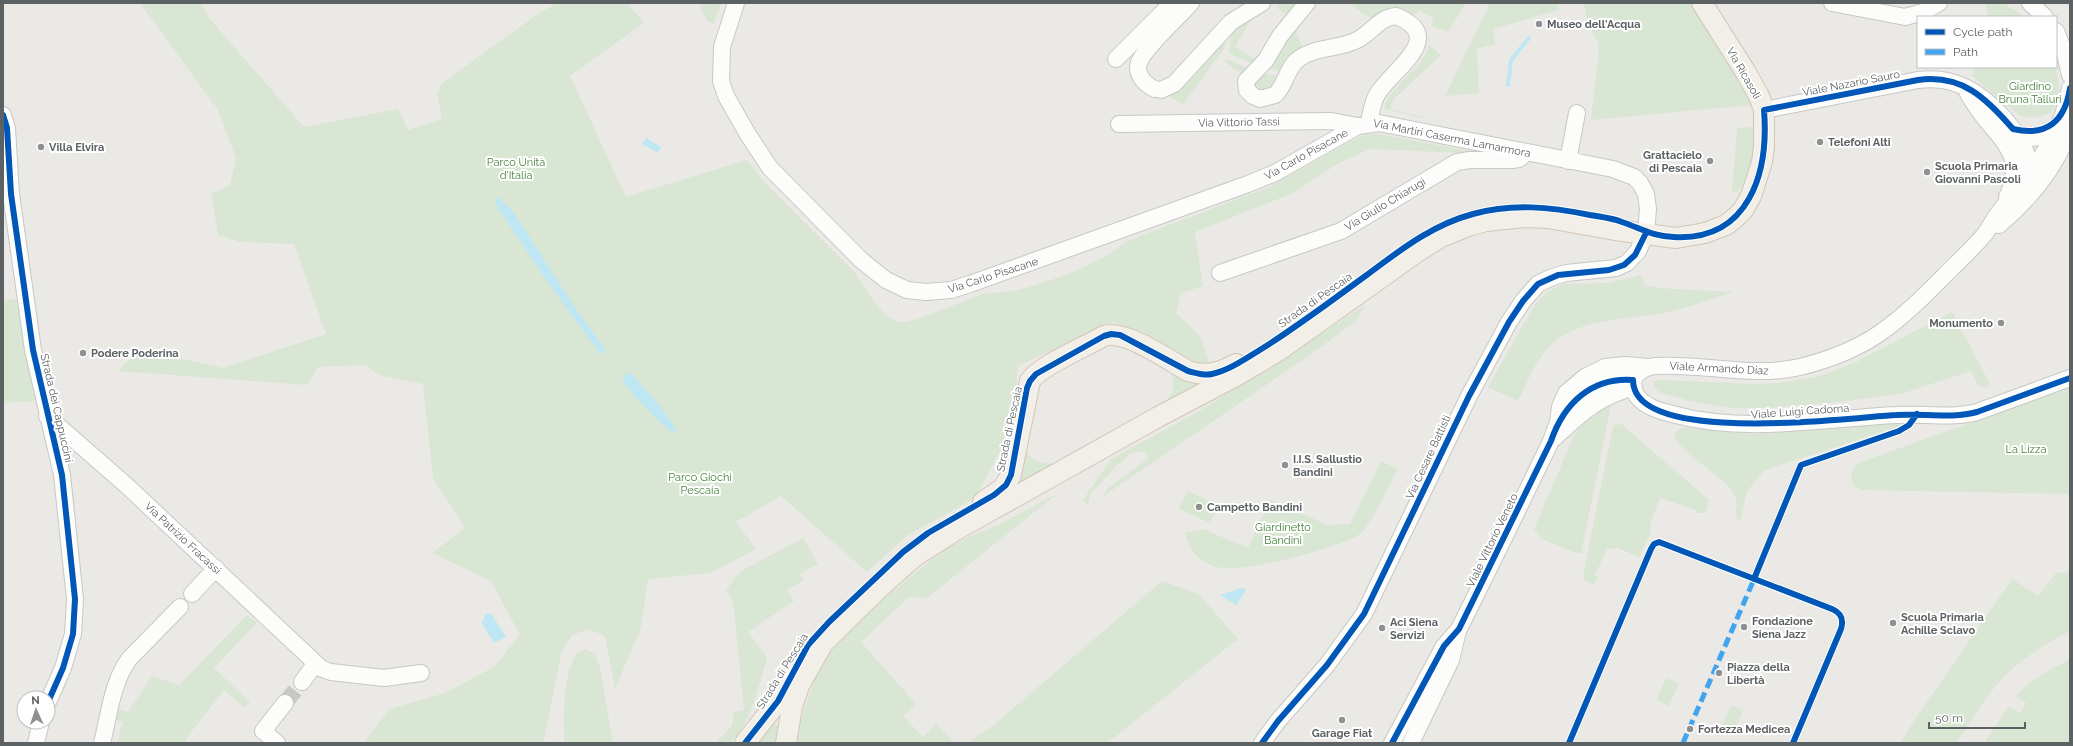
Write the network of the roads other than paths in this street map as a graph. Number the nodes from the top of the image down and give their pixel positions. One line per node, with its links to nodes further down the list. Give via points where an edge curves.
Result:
1 (736, 3): 20 (street, Via Carlo Pisacane, via 722,47 720,74 726,96 752,143 779,179 861,260 886,280 917,292 946,291 979,281 1240,187 1276,173)
2 (1172, 3): 12 (street)
3 (1191, 3): 4 (street, via 1139,63 1138,70 1148,86 1158,89 1174,84 1230,22)
4 (1262, 3)
5 (1307, 3): 20 (street, Via Martiri Caserma Lamarmora, via 1280,36 1266,60 1248,77 1247,90 1260,99 1276,95 1289,69 1298,60 1320,50 1358,40 1385,18 1396,16 1411,25 1418,42 1414,52 1378,92)
6 (1702, 3): 16 (main road, Via Ricasoli, via 1745,71)
7 (1832, 3): 8 (street, via 1905,17 1923,12)
8 (1940, 3)
9 (2030, 3): 10 (street)
10 (2044, 16)
11 (2062, 36): 13 (street)
12 (1116, 59)
13 (2070, 75)
14 (2070, 88): 21 (street, Viale Armando Diaz)
15 (1968, 93): 16 (street, Viale Nazario Sauro, via 1947,80 1924,79); 22 (street, Viale Nazario Sauro, via 1985,99); 26 (street, via 1983,117 2009,147 2013,157 2014,170)
16 (1764, 110): 27 (main road, Via Ricasoli, via 1762,162 1750,196 1740,214 1726,225 1694,236 1676,238)
17 (1577, 113): 24 (street)
18 (3, 115): 32 (street, Strada dei Cappuccini, via 7,128 11,194 33,350)
19 (1119, 124): 20 (street, Via Vittorio Tassi, via 1331,121)
20 (1363, 125): 23 (street, Via Martiri Caserma Lamarmora, via 1380,123)
21 (2064, 125): 22 (street); 25 (street, Viale Armando Diaz); 26 (street, Viale Armando Diaz, via 2059,153 2041,182)
22 (2016, 133): 25 (street, via 2028,156)
23 (1527, 152): 24 (street, Via Martiri Caserma Lamarmora); 28 (street, Via Giulio Chiarugi, via 1514,160 1457,162 1351,226)
24 (1568, 161): 27 (street, Via Martiri Caserma Lamarmora, via 1622,172 1640,183 1647,200)
25 (2030, 175): 26 (street, Viale Armando Diaz, via 2026,189)
26 (2003, 216): 29 (street, Viale Armando Diaz, via 1898,320 1876,336 1835,356 1800,367 1772,371)
27 (1646, 233): 45 (main road, Strada di Pescaia, via 1622,222 1546,207 1508,207 1479,212 1452,220 1418,238 1272,343 1218,372 1203,374 1188,371 1116,335 1104,336 1056,362 1036,374 1028,384 1012,470 1006,485 988,499 951,519 911,546 884,568 808,645 778,702); 49 (main road, Strada di Pescaia, via 1526,217 1468,226 1428,245 1263,360 962,526 915,556 823,643 799,686 792,707); 50 (street, Via Cesare Battisti, via 1635,255 1624,265 1609,270 1571,272 1554,276 1538,284 1522,301 1451,431 1364,614 1330,662)
28 (1220, 273)
29 (1647, 367): 31 (street, via 1638,372); 33 (street, Viale Vittorio Veneto, via 1611,366 1585,376 1566,393 1560,406)
30 (2070, 378): 31 (street, Viale Luigi Cadorna, via 1987,409 1966,414 1909,414 1750,425 1682,416 1656,409)
31 (1636, 389): 33 (street, Viale Vittorio Veneto, via 1610,380 1595,386 1584,393); 34 (street, Viale Vittorio Veneto, via 1612,394 1593,403)
32 (47, 416): 35 (street, Via Patrizio Fracassi); 42 (street, Strada dei Cappuccini, via 64,492 76,614 70,647)
33 (1558, 422): 34 (street, Viale Vittorio Veneto)
34 (1551, 441): 38 (street, Viale Vittorio Veneto)
35 (216, 568): 36 (street); 39 (street, Via Patrizio Fracassi)
36 (192, 594)
37 (180, 606): 47 (street, via 124,666)
38 (1459, 629): 51 (street, Viale Vittorio Veneto, via 1444,646); 52 (street, Viale Vittorio Veneto, via 1451,660)
39 (315, 664): 40 (street, Via Patrizio Fracassi, via 331,672 384,678); 41 (street)
40 (421, 673)
41 (302, 682)
42 (53, 690)
43 (285, 703): 48 (street, via 263,731)
44 (39, 730): 46 (street)
45 (744, 742)
46 (36, 743)
47 (102, 743)
48 (277, 743)
49 (786, 743)
50 (1262, 743)
51 (1392, 743)
52 (1411, 743)

